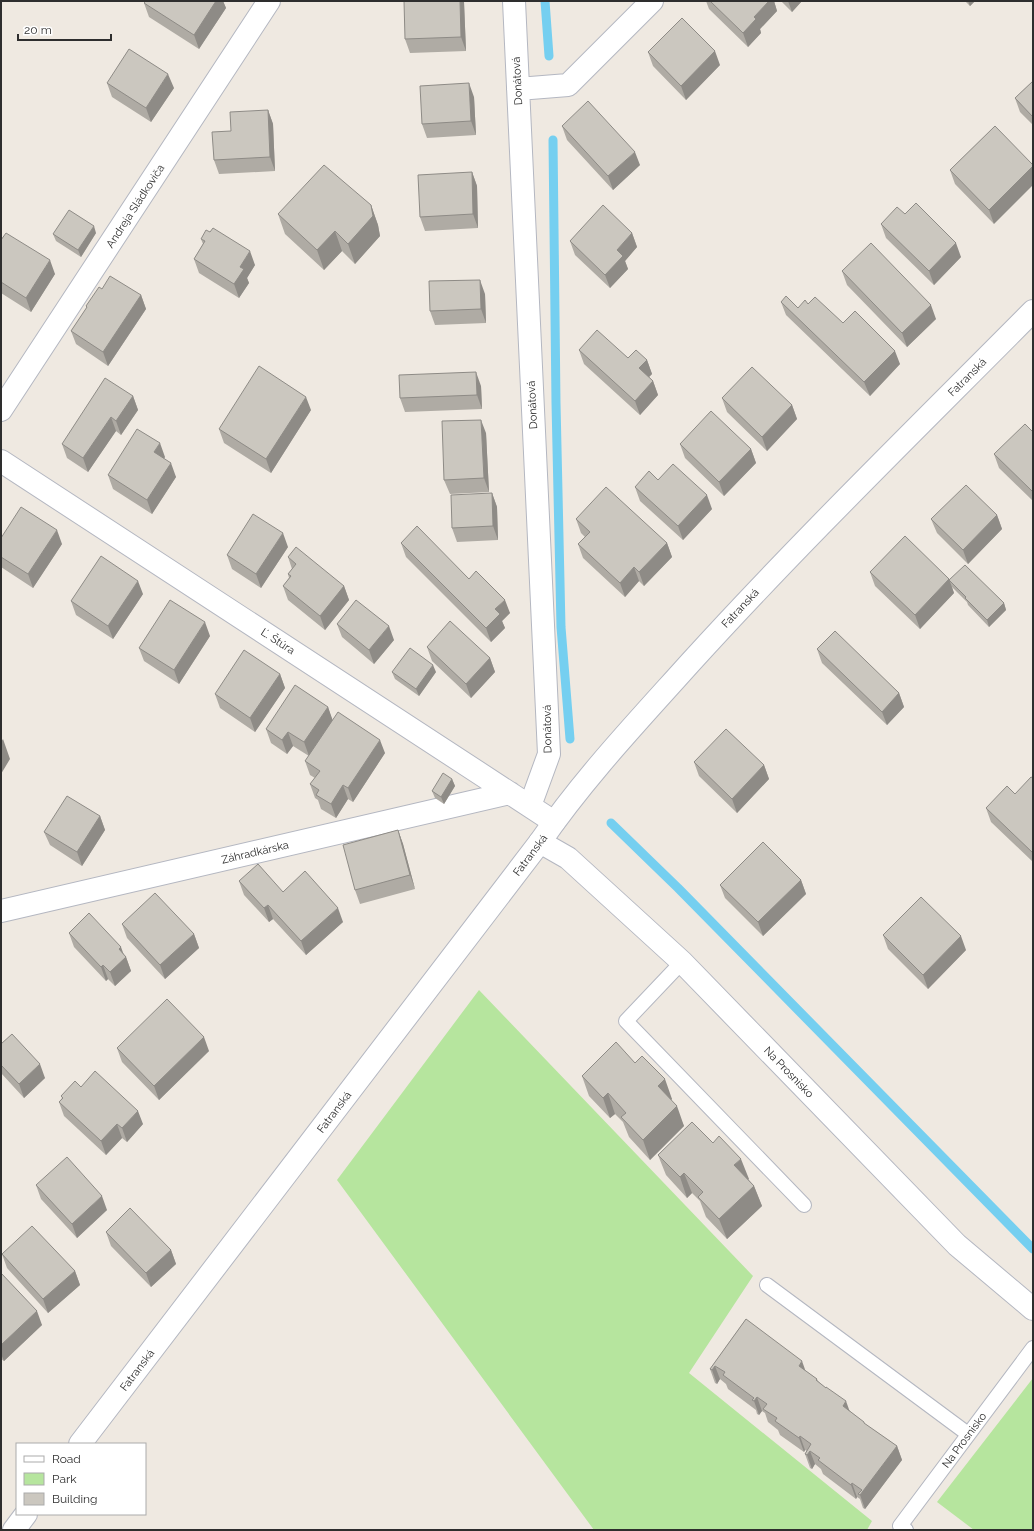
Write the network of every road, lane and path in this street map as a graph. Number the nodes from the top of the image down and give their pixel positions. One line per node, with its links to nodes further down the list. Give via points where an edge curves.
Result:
1 (269, 1): 6 (street, Andreja Sládkoviča)
2 (514, 1): 4 (street, Donátová)
3 (652, 1): 4 (street, via 568,85)
4 (518, 89): 9 (street, Donátová, via 549,754)
5 (1033, 311): 10 (street, Fatranská, via 748,599 624,735)
6 (1, 410)
7 (1, 461): 8 (street, Ľ. Štúra)
8 (510, 793): 9 (street, Ľ. Štúra); 12 (street, Záhradkárska)
9 (530, 806): 10 (street, Ľ. Štúra)
10 (554, 822): 11 (street, Fatranská)
11 (540, 842): 13 (street, Na Prosnisko, via 568,858); 19 (street, Fatranská)
12 (1, 911)
13 (682, 962): 14 (lane, via 626,1021); 16 (street, Na Prosnisko, via 957,1245)
14 (804, 1205)
15 (767, 1285): 18 (lane)
16 (1033, 1309)
17 (1033, 1348): 18 (lane, Na Prosnisko)
18 (968, 1434): 22 (lane, Na Prosnisko, via 900,1526)
19 (81, 1443)
20 (25, 1515): 21 (street)
21 (14, 1530)
22 (906, 1530)

